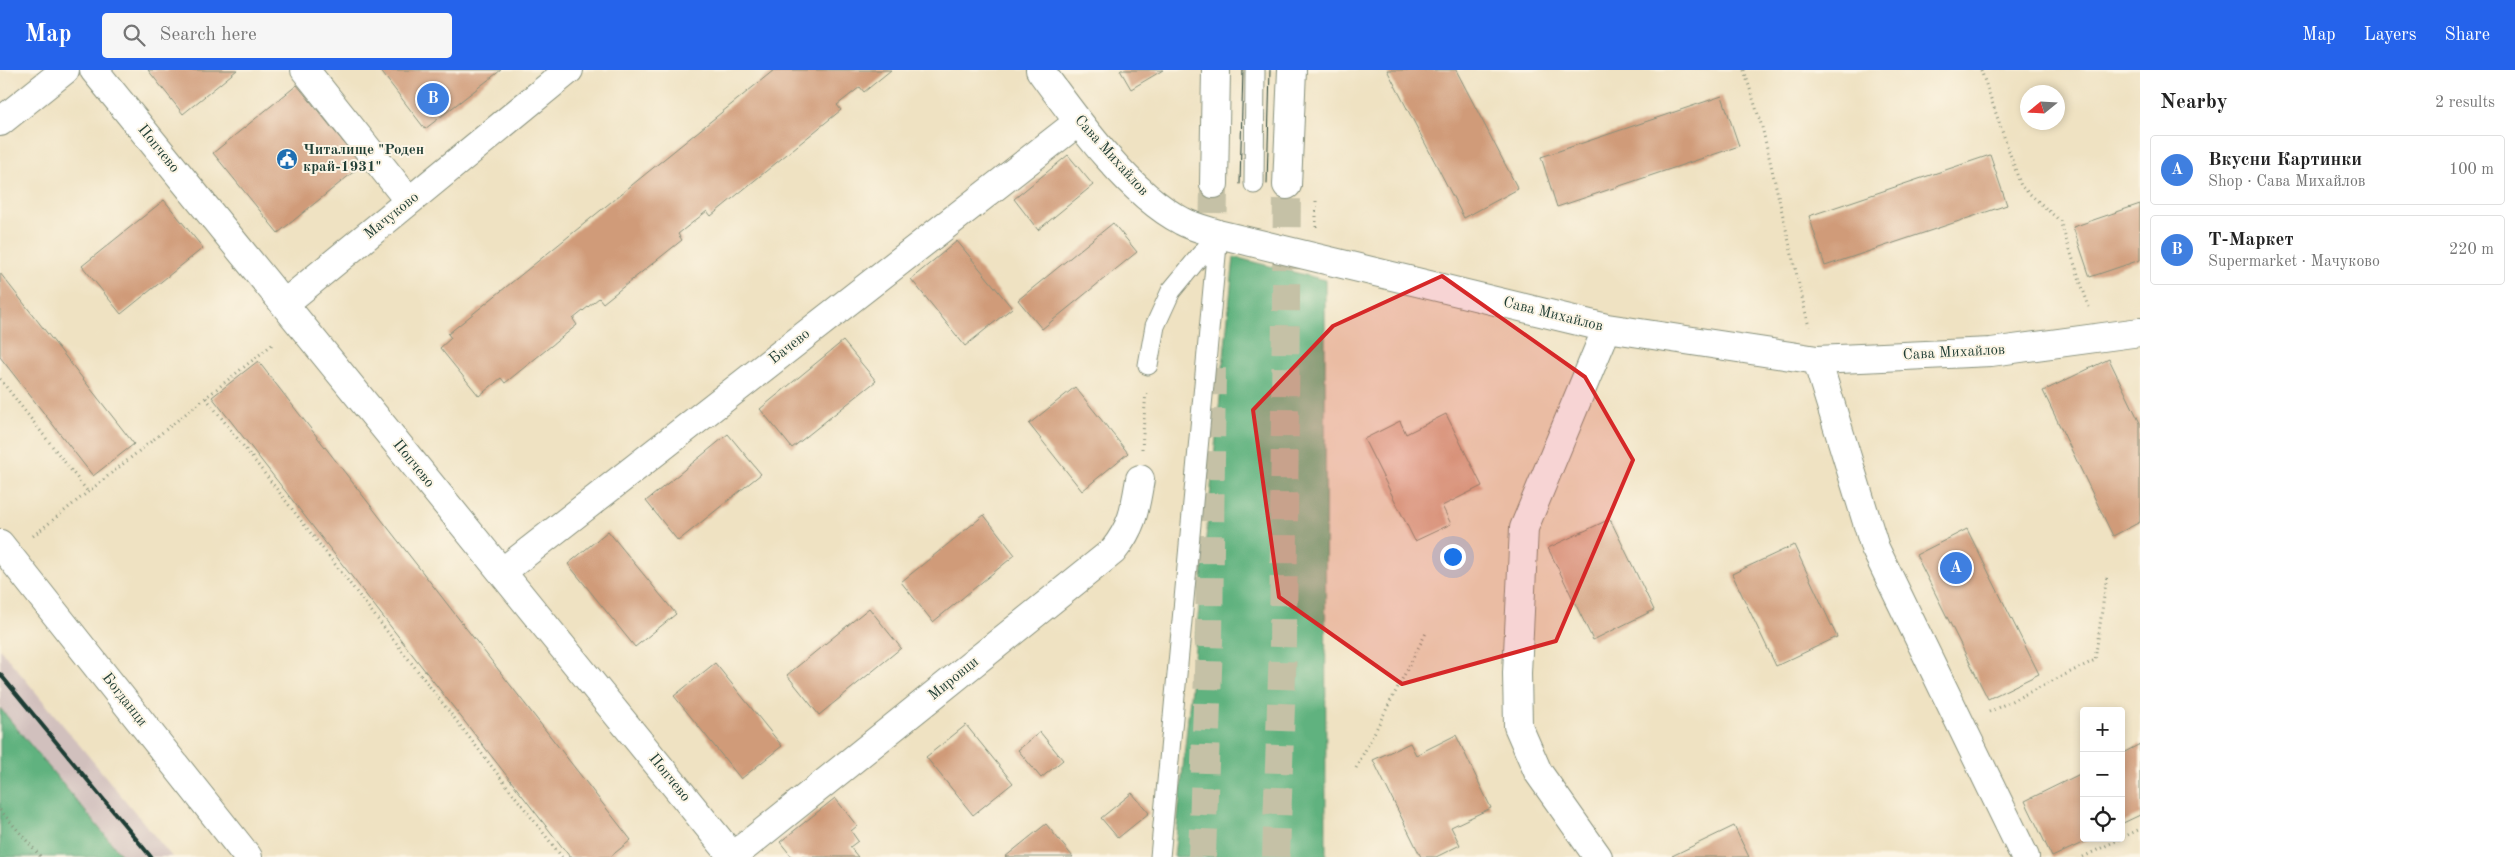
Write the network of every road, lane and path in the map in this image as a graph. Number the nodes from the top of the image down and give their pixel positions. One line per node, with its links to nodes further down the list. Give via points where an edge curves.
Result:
1 (65, 70): 11 (street)
2 (94, 70): 18 (street, Попчево)
3 (305, 70): 16 (street)
4 (569, 70): 16 (street, Мачуково)
5 (1040, 70): 12 (street, Сава Михайлов)
6 (1216, 70): 13 (street)
7 (1256, 70): 14 (lane)
8 (1292, 70): 15 (street)
9 (1744, 70): 22 (path, via 1762,127)
10 (1981, 70): 21 (path, via 2021,186 2060,220)
11 (0, 122)
12 (1078, 122): 17 (street, Сава Михайлов, via 1143,194 1182,222); 29 (street, Бачево)
13 (1214, 184)
14 (1254, 184)
15 (1288, 185)
16 (409, 201): 18 (street, Мачуково)
17 (1218, 234): 19 (street, Сава Михайлов); 23 (lane, via 1170,291 1155,326); 40 (lane)
18 (291, 314): 25 (path); 29 (street, Попчево)
19 (1606, 328): 22 (street, Сава Михайлов); 41 (street, via 1524,528 1517,673 1518,726 1538,772)
20 (2138, 337): 21 (street, Сава Михайлов)
21 (2100, 339): 22 (street, Сава Михайлов, via 1991,352)
22 (1817, 360): 32 (street, via 1875,548)
23 (1148, 365): 26 (path)
24 (0, 379): 27 (path)
25 (206, 398): 27 (path); 38 (path)
26 (1140, 478): 39 (street, Мировци, via 1133,520 1113,551)
27 (88, 492): 28 (path)
28 (5, 550): 37 (street, Богданци)
29 (502, 572): 39 (street, Попчево)
30 (2107, 575): 32 (path, via 2095,660)
31 (1427, 631): 33 (path)
32 (1962, 726): 42 (street)
33 (1356, 768)
34 (0, 810): 36 (path)
35 (2140, 829): 43 (path)
36 (41, 857)
37 (248, 857)
38 (562, 857)
39 (733, 857)
40 (1160, 857)
41 (1598, 857)
42 (2024, 857)
43 (2083, 857)

